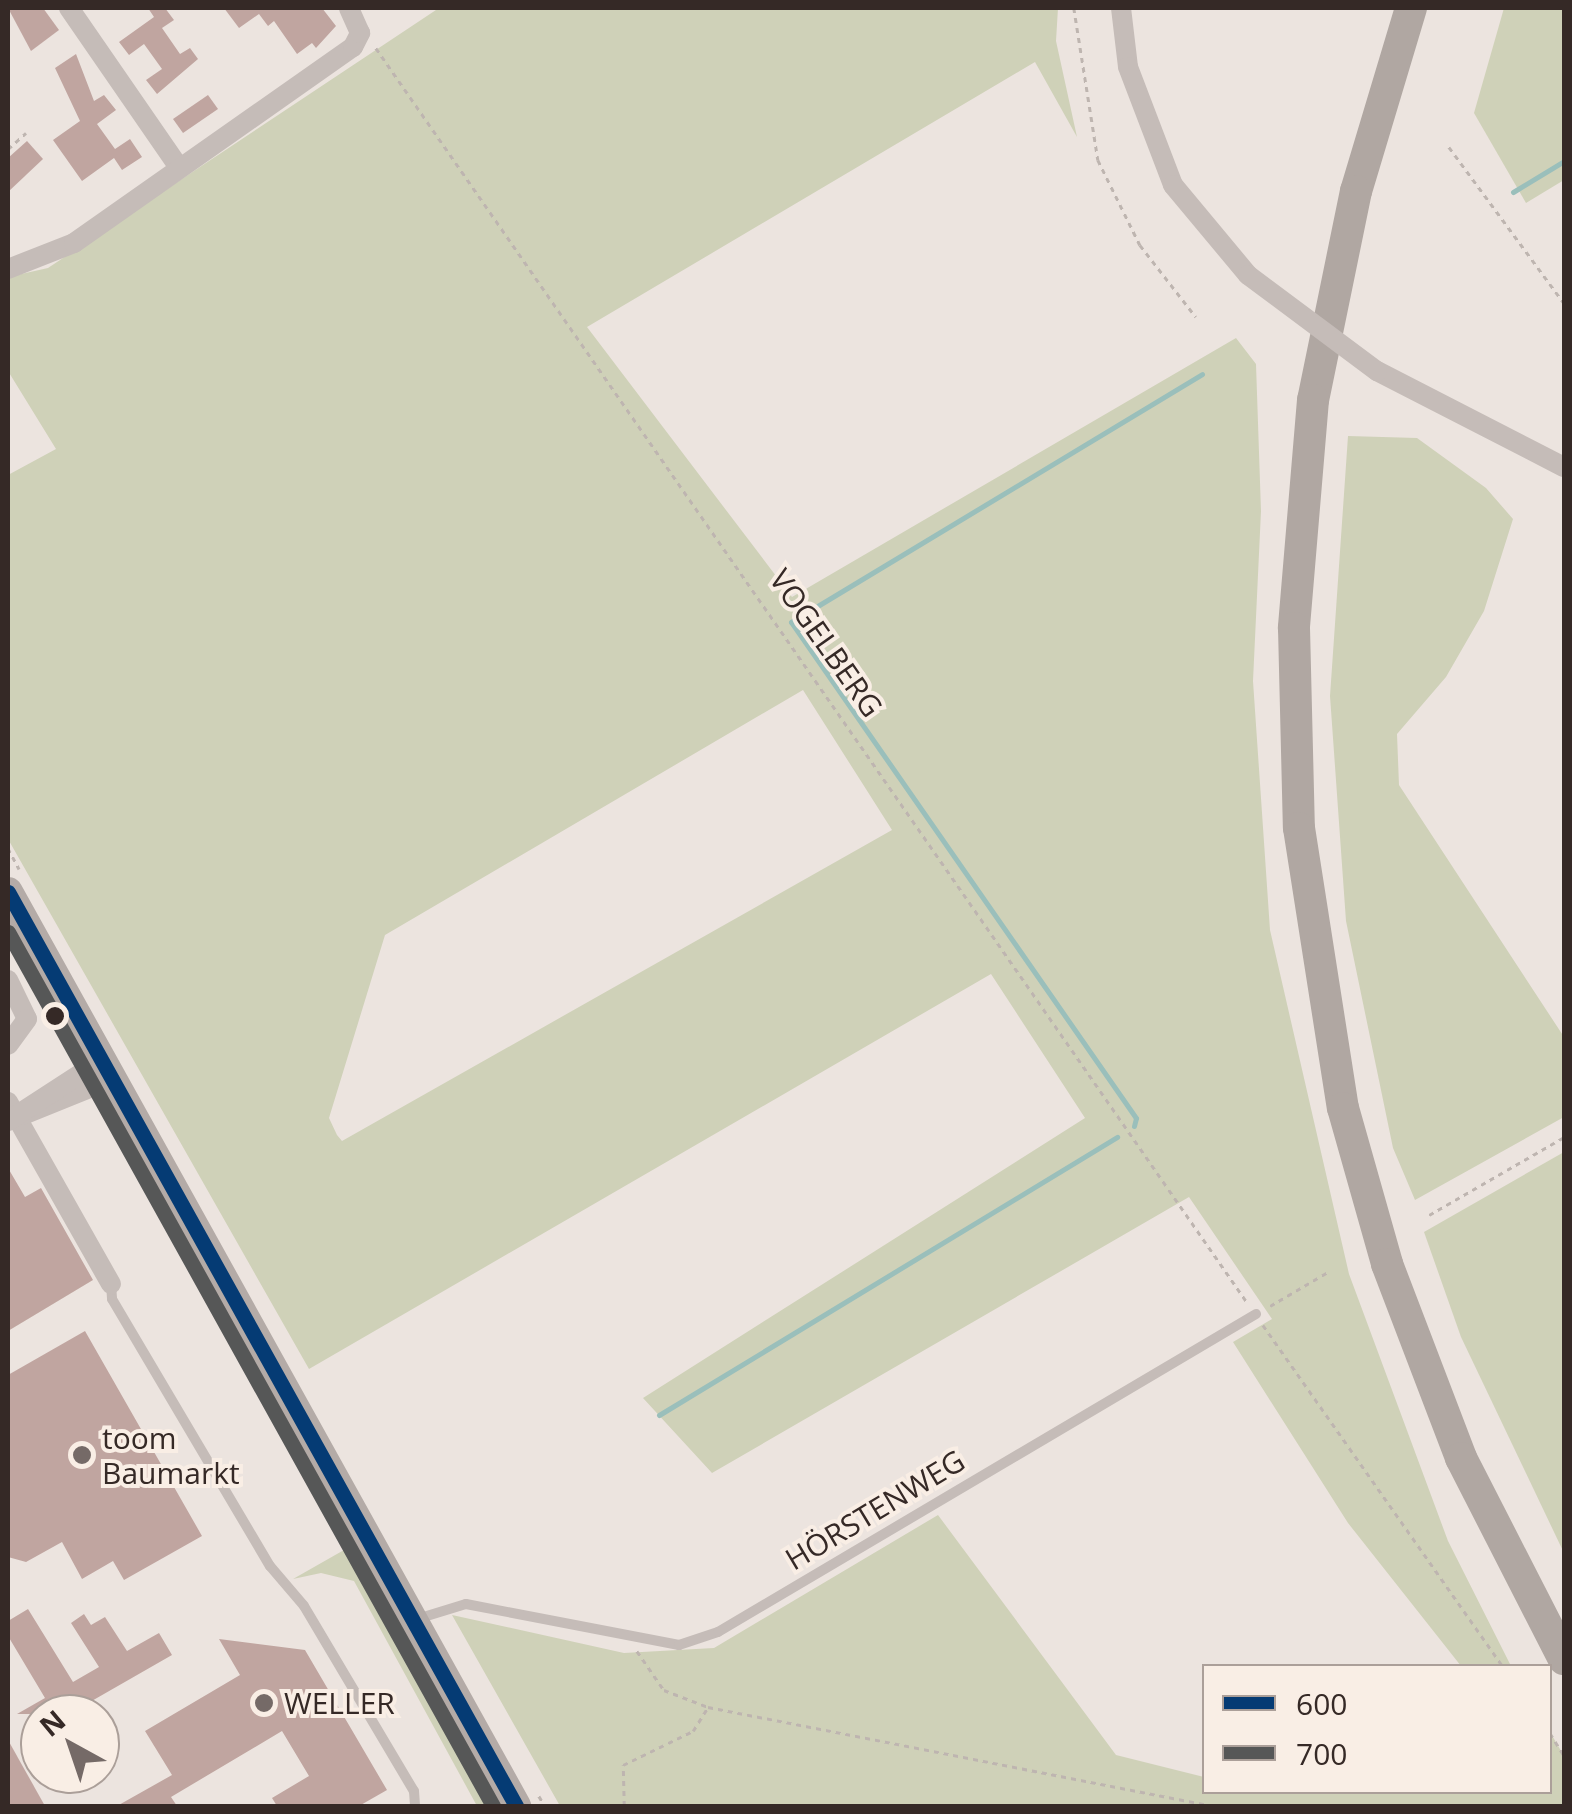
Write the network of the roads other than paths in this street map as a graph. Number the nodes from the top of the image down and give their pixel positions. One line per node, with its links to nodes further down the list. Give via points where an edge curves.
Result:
1 (70, 8): 5 (street)
2 (350, 8): 5 (street, via 360,34 354,47)
3 (1121, 8): 7 (street, bridge, via 1128,67 1173,185 1248,275 1377,371)
4 (1411, 8): 17 (highway, via 1356,191 1311,416 1294,628 1299,828 1343,1108 1387,1264 1461,1458)
5 (178, 166): 6 (street, via 74,243)
6 (8, 268)
7 (1564, 468)
8 (8, 892): 11 (main road)
9 (8, 980): 10 (street, via 26,1019)
10 (8, 1045)
11 (107, 1069): 12 (street); 16 (main road)
12 (10, 1113): 13 (lane); 14 (street)
13 (8, 1137)
14 (111, 1284): 18 (lane, via 112,1299 270,1566 304,1606 414,1790)
15 (1256, 1314): 16 (lane, HÖRSTENWEG, via 718,1632 679,1645 466,1604)
16 (414, 1620): 19 (main road)
17 (1564, 1658)
18 (415, 1806)
19 (516, 1806)

